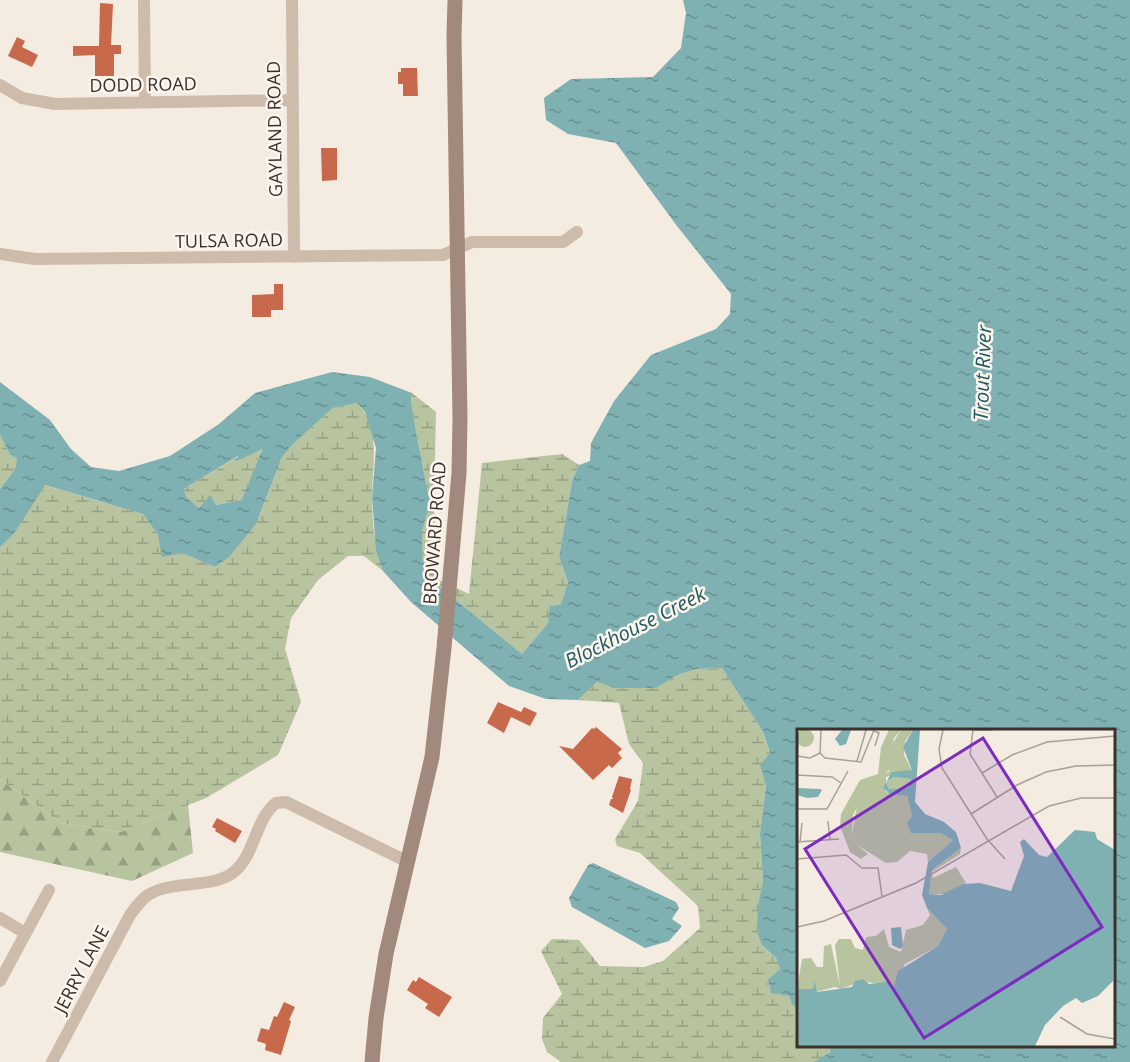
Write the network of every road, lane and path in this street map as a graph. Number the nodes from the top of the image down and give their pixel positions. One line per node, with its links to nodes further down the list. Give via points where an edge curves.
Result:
1 (144, 0): 6 (street)
2 (292, 0): 5 (street, GAYLAND ROAD)
3 (455, 0): 8 (main road, BROWARD ROAD)
4 (0, 85): 6 (street, DODD ROAD, via 36,102)
5 (291, 100): 6 (street, DODD ROAD); 10 (street, GAYLAND ROAD)
6 (145, 102)
7 (577, 232): 8 (street, TULSA ROAD, via 563,242 472,242)
8 (457, 249): 10 (street, TULSA ROAD, via 443,255); 11 (main road, BROWARD ROAD, via 459,473 432,757)
9 (0, 254): 10 (street, TULSA ROAD, via 35,259)
10 (294, 257)
11 (408, 862): 16 (street, JERRY LANE, via 280,801 268,811 236,871 213,881 159,889 146,896 130,915); 17 (main road, BROWARD ROAD, via 380,989)
12 (49, 890): 14 (street)
13 (0, 918): 14 (street)
14 (26, 933): 15 (street)
15 (0, 981)
16 (52, 1062)
17 (372, 1062)

